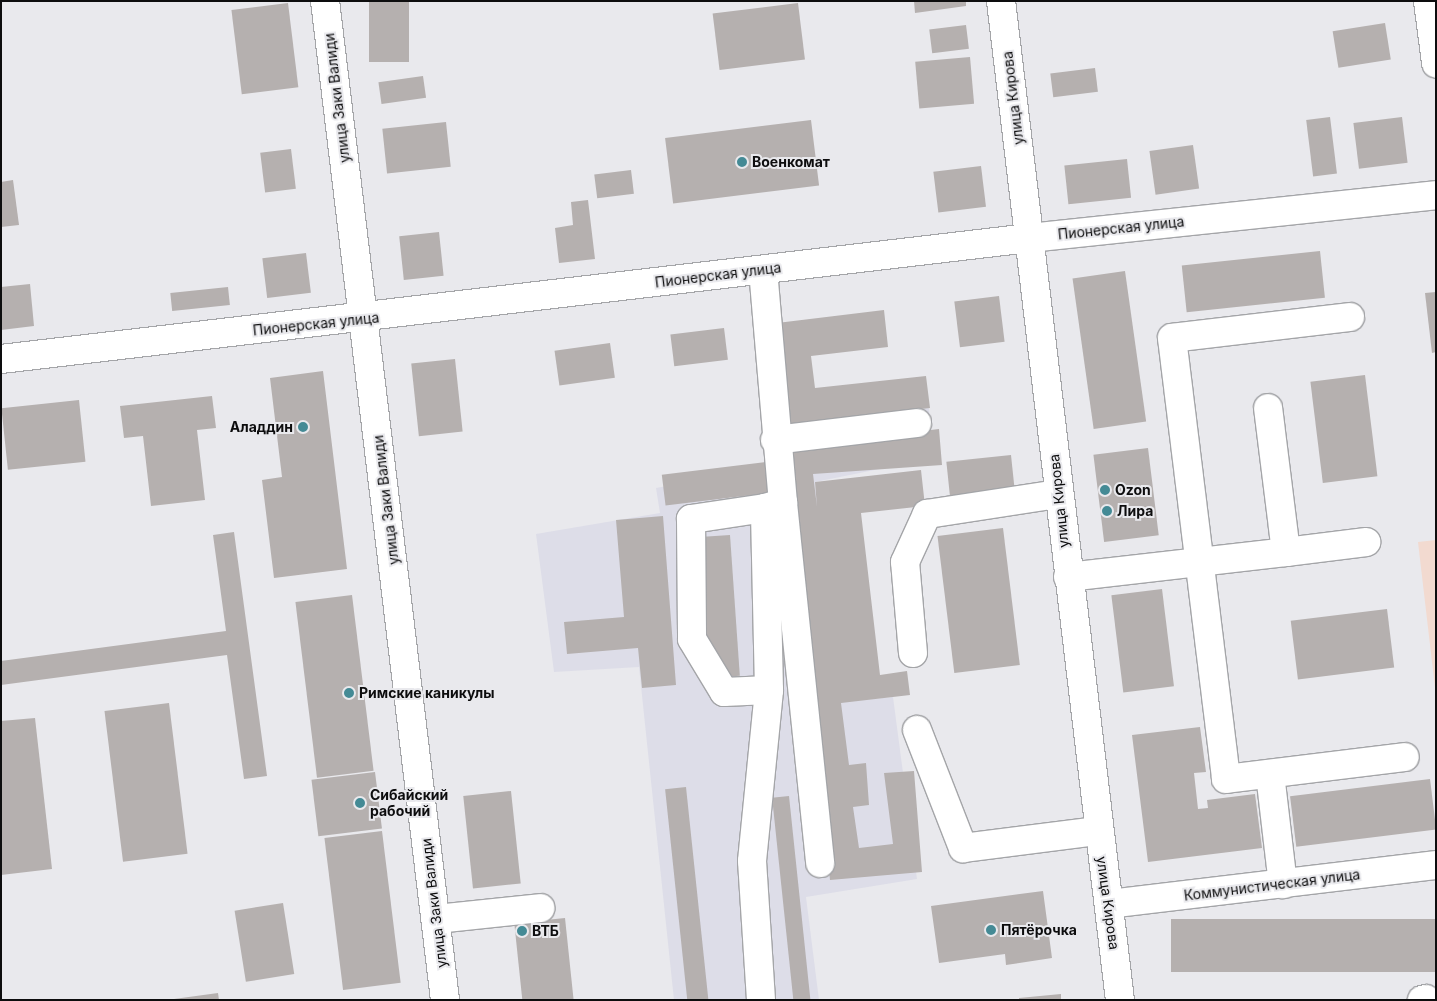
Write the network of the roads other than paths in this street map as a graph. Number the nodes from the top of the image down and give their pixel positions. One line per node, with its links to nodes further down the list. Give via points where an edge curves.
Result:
1 (325, 1): 10 (street, улица Заки Валиди)
2 (1001, 1): 7 (street, улица Кирова)
3 (1428, 1): 4 (street)
4 (1434, 29): 5 (street)
5 (1436, 63)
6 (1436, 196): 7 (street, Пионерская улица)
7 (1029, 238): 8 (street, Пионерская улица); 15 (street, улица Кирова)
8 (764, 270): 10 (street, Пионерская улица); 14 (street)
9 (1350, 318): 19 (street, via 1172,338)
10 (364, 319): 11 (street, Пионерская улица); 32 (street, улица Заки Валиди)
11 (1, 359)
12 (1268, 408): 18 (street)
13 (917, 423): 14 (street)
14 (776, 440): 16 (street)
15 (1058, 494): 20 (street, улица Кирова); 21 (street, via 927,514 905,562)
16 (774, 506): 22 (street); 22 (street, via 692,519 692,639 724,692); 27 (street)
17 (1366, 542): 18 (street)
18 (1286, 552): 19 (street)
19 (1200, 562): 20 (street); 25 (street, via 1226,779)
20 (1068, 577): 26 (street, улица Кирова)
21 (913, 653)
22 (769, 690): 35 (street, via 752,861)
23 (917, 730): 26 (street, via 963,848)
24 (1405, 757): 25 (street)
25 (1270, 774): 29 (street)
26 (1098, 830): 30 (street, улица Кирова)
27 (820, 864)
28 (1436, 865): 29 (street, Коммунистическая улица)
29 (1283, 884): 30 (street, Коммунистическая улица)
30 (1109, 904): 36 (street, улица Кирова)
31 (540, 908): 32 (street)
32 (436, 919): 34 (street, улица Заки Валиди)
33 (1426, 999): 37 (street)
34 (445, 1000)
35 (761, 1000)
36 (1120, 1000)
37 (1422, 1000)

